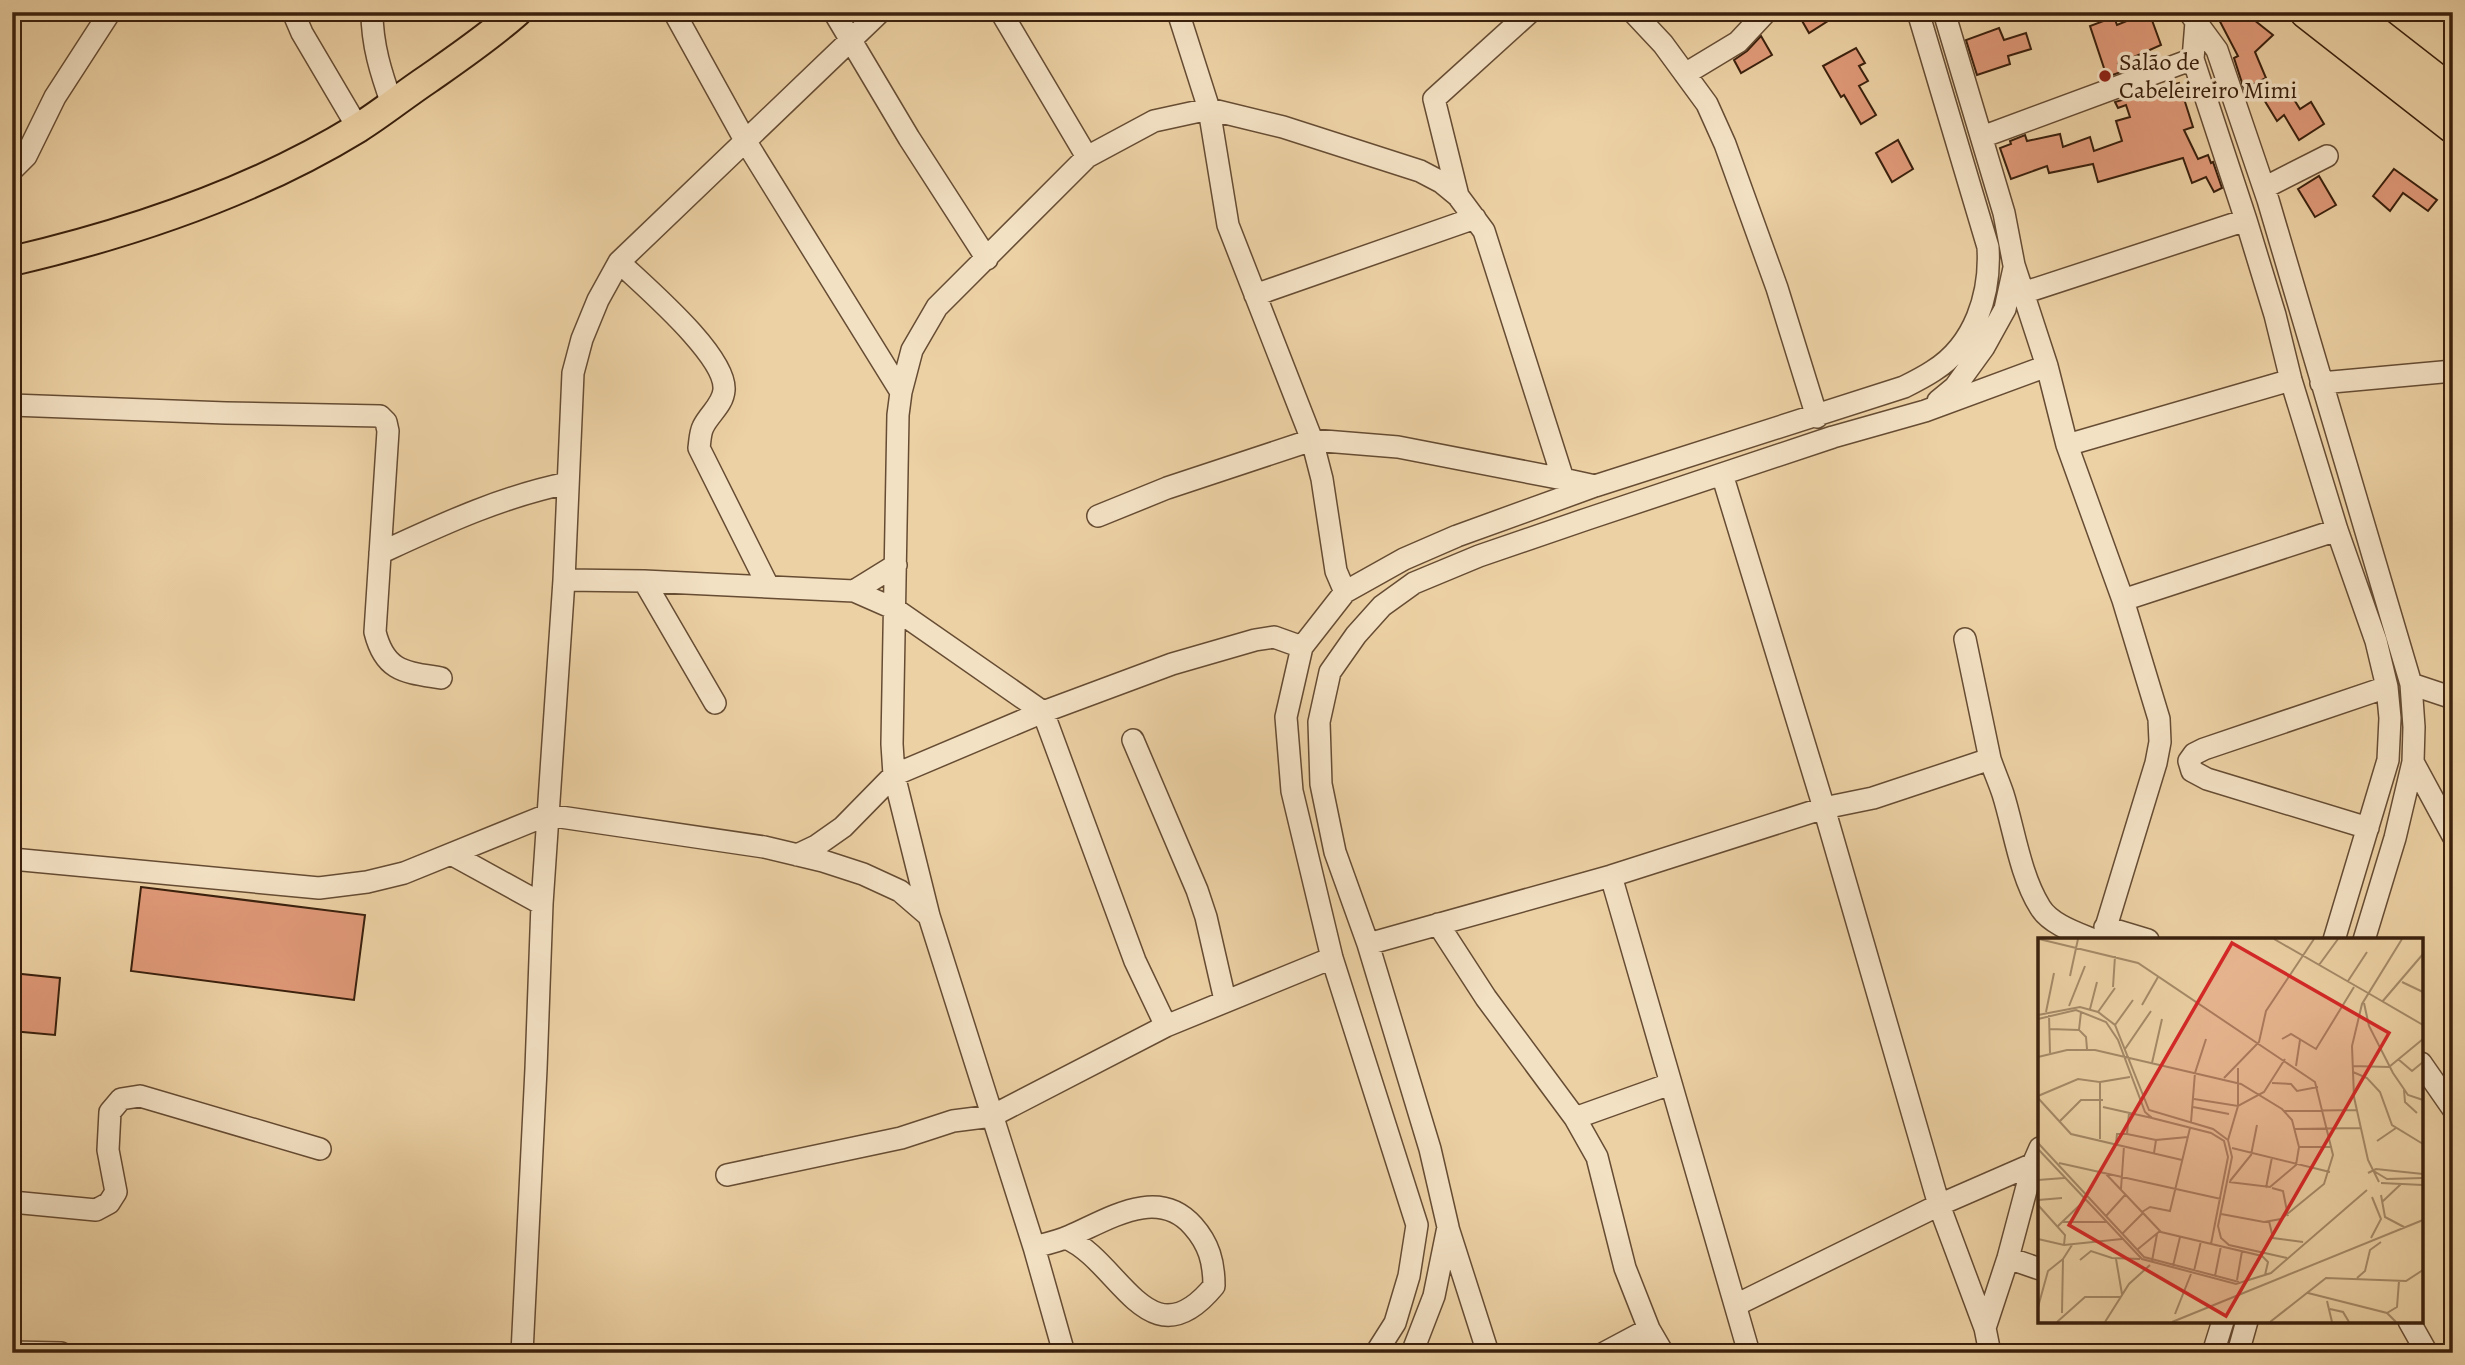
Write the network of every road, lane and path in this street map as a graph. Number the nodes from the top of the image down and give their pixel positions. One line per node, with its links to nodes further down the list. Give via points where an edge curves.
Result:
1 (110, 12): 32 (street, via 55,97 26,156)
2 (293, 12): 27 (street)
3 (372, 12): 24 (street, via 379,68)
4 (517, 12): 24 (main road)
5 (674, 12): 29 (street)
6 (834, 12): 19 (street)
7 (880, 12): 19 (street)
8 (1001, 12): 31 (street)
9 (1178, 12): 25 (street)
10 (1530, 12): 34 (street, via 1434,99)
11 (1633, 12): 22 (street)
12 (1766, 12): 22 (street, via 1738,42)
13 (1918, 12): 50 (street, via 1988,247 1986,294 1975,325 1935,370 1904,387)
14 (1944, 12): 28 (street)
15 (2306, 12): 26 (highway)
16 (2349, 12): 23 (highway)
17 (2360, 12): 21 (street)
18 (2192, 17): 20 (street); 33 (street, via 2217,50)
19 (851, 42): 29 (street); 37 (street)
20 (2193, 60): 28 (street); 36 (street)
21 (2453, 73)
22 (1685, 74): 50 (street, via 1707,104 1725,144)
23 (2453, 93)
24 (392, 104): 27 (main road)
25 (1209, 109): 31 (street, via 1154,121); 34 (street, via 1283,127 1420,171); 42 (street, via 1228,225)
26 (2453, 127)
27 (358, 128): 38 (main road, via 221,196 124,232)
28 (1982, 137): 40 (street)
29 (746, 142): 39 (street); 47 (street)
30 (2327, 156): 33 (street)
31 (1087, 157): 37 (street)
32 (12, 170)
33 (2264, 188): 46 (street)
34 (1458, 196): 35 (street)
35 (1475, 218): 42 (street); 54 (street, via 1484,231)
36 (2246, 220): 41 (street); 45 (street)
37 (987, 259): 47 (street, via 937,307 912,350)
38 (12, 261)
39 (619, 262): 55 (street, via 598,300 573,373); 63 (street, via 705,348 724,382 722,400 702,429 699,448)
40 (2014, 265): 41 (street); 49 (street, via 2005,309 1984,347 1955,387)
41 (2023, 293): 43 (street)
42 (1255, 295): 51 (street)
43 (2047, 366): 49 (street); 52 (street)
44 (2453, 371): 46 (street)
45 (2291, 380): 52 (street); 58 (street)
46 (2321, 383): 71 (street)
47 (901, 393): 60 (street)
48 (12, 405): 59 (street, via 380,416 388,431)
49 (1925, 411): 53 (street)
50 (1817, 417): 56 (street)
51 (1312, 440): 54 (street, via 1398,447); 57 (street); 65 (street, via 1336,570)
52 (2067, 445): 66 (street)
53 (1722, 474): 82 (street); 97 (street, via 1479,556 1414,583 1382,606 1356,635 1330,672 1318,722 1321,784 1335,852)
54 (1563, 479): 56 (street)
55 (568, 483): 59 (street, via 483,506); 61 (street)
56 (1595, 486): 65 (street, via 1404,559)
57 (1098, 516)
58 (2337, 530): 66 (street); 72 (street)
59 (380, 553): 70 (street, via 375,632 379,647 402,671)
60 (896, 565): 64 (street); 67 (street)
61 (564, 580): 62 (street); 83 (street)
62 (644, 581): 63 (street); 74 (street)
63 (768, 586): 64 (street)
64 (854, 591): 67 (street)
65 (1345, 592): 69 (street)
66 (2123, 600): 77 (street, via 2159,719)
67 (895, 609): 75 (street); 81 (street)
68 (1965, 639): 78 (street)
69 (1302, 648): 75 (street, via 1274,637 1255,639); 98 (street, via 1286,717 1292,790)
70 (441, 678)
71 (2411, 684): 73 (street); 80 (street)
72 (2387, 687): 79 (street, via 2204,749); 84 (street, via 2388,760)
73 (2453, 698)
74 (715, 703)
75 (1043, 712): 81 (street); 100 (street, via 1135,961)
76 (1133, 740): 99 (street, via 1197,890)
77 (2158, 753): 79 (street); 93 (street)
78 (1990, 758): 82 (street, via 1873,798); 93 (street, via 2040,908 2073,931)
79 (2189, 761): 84 (street, via 2192,771 2207,779)
80 (2413, 762): 85 (street); 96 (street)
81 (894, 775): 87 (street, via 844,827); 91 (street)
82 (1824, 808): 89 (street); 110 (street)
83 (547, 815): 86 (street); 87 (street); 90 (street)
84 (2368, 828): 95 (street)
85 (2453, 836)
86 (453, 855): 88 (street, via 404,873 318,888); 90 (street)
87 (797, 855): 91 (street, via 863,874 900,891)
88 (12, 859)
89 (1611, 876): 92 (street); 102 (street)
90 (542, 904): 124 (street)
91 (929, 916): 104 (street)
92 (1438, 924): 97 (street); 105 (street)
93 (2101, 936): 94 (street)
94 (2124, 938)
95 (2335, 938)
96 (2365, 938)
97 (1368, 944): 111 (street, via 1430,1149)
98 (1332, 958): 99 (street); 126 (street, via 1417,1225 1395,1323)
99 (1225, 1000): 100 (street)
100 (1166, 1026): 104 (street)
101 (2423, 1066): 103 (street)
102 (1670, 1084): 105 (street); 116 (street)
103 (2453, 1109)
104 (992, 1116): 108 (street, via 953,1121 901,1138); 113 (street)
105 (1575, 1118): 121 (street, via 1601,1167 1625,1268)
106 (320, 1149): 109 (street, via 140,1096 121,1100 110,1112 108,1150 116,1192 109,1203 96,1210)
107 (2036, 1156): 110 (street); 114 (street)
108 (727, 1175)
109 (12, 1202)
110 (1939, 1205): 116 (street); 120 (street)
111 (1448, 1227): 127 (street, via 1434,1296); 128 (street)
112 (1066, 1238): 112 (street, via 1080,1244 1132,1299 1154,1315 1174,1317 1200,1304 1214,1286 1210,1252 1200,1234 1188,1220 1159,1205 1133,1209); 113 (street)
113 (1034, 1247): 125 (street)
114 (2008, 1258): 115 (street); 120 (street)
115 (2038, 1268)
116 (1736, 1305): 131 (street)
117 (2221, 1323): 133 (street)
118 (2246, 1323): 134 (street)
119 (2410, 1323): 135 (street)
120 (1985, 1328): 132 (street)
121 (1649, 1329): 129 (street); 130 (street)
122 (12, 1352): 123 (street)
123 (61, 1353)
124 (522, 1353)
125 (1064, 1353)
126 (1376, 1353)
127 (1412, 1353)
128 (1488, 1353)
129 (1604, 1353)
130 (1663, 1353)
131 (1749, 1353)
132 (1990, 1353)
133 (2213, 1353)
134 (2238, 1353)
135 (2427, 1353)

